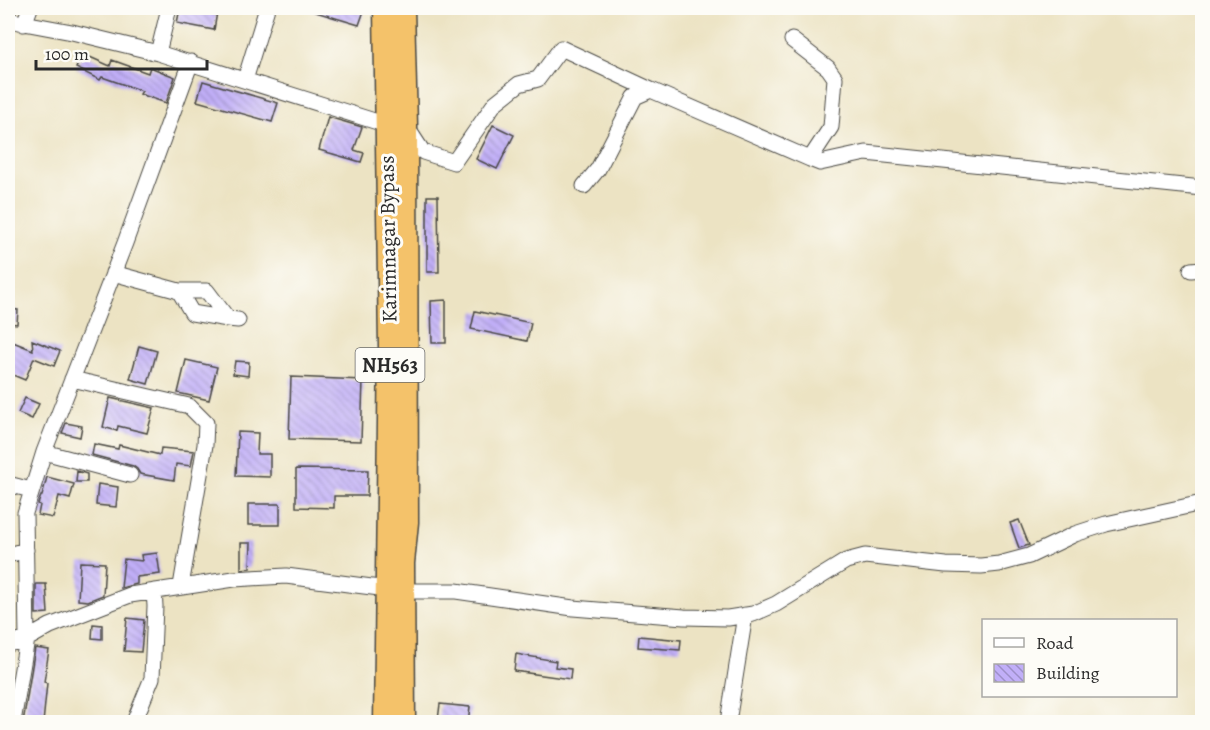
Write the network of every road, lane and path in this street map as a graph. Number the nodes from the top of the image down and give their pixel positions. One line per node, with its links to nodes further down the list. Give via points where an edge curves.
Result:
1 (30, 8): 7 (street)
2 (169, 8): 9 (street)
3 (267, 8): 11 (street)
4 (386, 8): 13 (highway, Karimnagar Bypass / NH563)
5 (403, 8): 13 (highway, NH563)
6 (8, 20): 7 (street)
7 (24, 24): 9 (street)
8 (792, 40): 14 (street, via 835,78 831,127)
9 (158, 53): 10 (street)
10 (191, 62): 11 (street); 17 (street)
11 (245, 80): 13 (street)
12 (651, 90): 13 (street, via 561,48 538,79 519,84 495,102 454,162 423,152); 14 (street); 15 (street, via 635,97 598,169)
13 (397, 125): 28 (highway, Karimnagar Bypass / NH563, via 390,347); 28 (highway, Karimnagar Bypass / NH563, via 406,522 404,562)
14 (810, 159): 16 (street, via 820,163 866,153)
15 (584, 186)
16 (1203, 188)
17 (113, 273): 18 (street); 19 (street)
18 (179, 291): 18 (street, via 207,291 233,319 192,313)
19 (72, 379): 20 (street); 27 (street, via 189,406 206,423)
20 (44, 452): 21 (street); 23 (street)
21 (129, 475)
22 (8, 484): 23 (street)
23 (31, 490): 25 (street, via 25,513)
24 (1203, 503): 30 (street, via 1075,534 1029,556 999,564 946,565 865,556 846,561 776,604)
25 (26, 550): 26 (street); 31 (street)
26 (8, 555)
27 (181, 586): 28 (street, via 286,576); 29 (street)
28 (395, 590): 30 (street, via 456,591 573,608 684,617); 36 (highway, Karimnagar Bypass / NH563); 37 (highway, Karimnagar Bypass / NH563)
29 (154, 591): 31 (street, via 120,599); 35 (street, via 152,678)
30 (745, 615): 38 (street)
31 (27, 639): 32 (street); 33 (street)
32 (8, 644)
33 (12, 700): 34 (street)
34 (13, 723)
35 (134, 723)
36 (385, 723)
37 (404, 723)
38 (728, 723)

